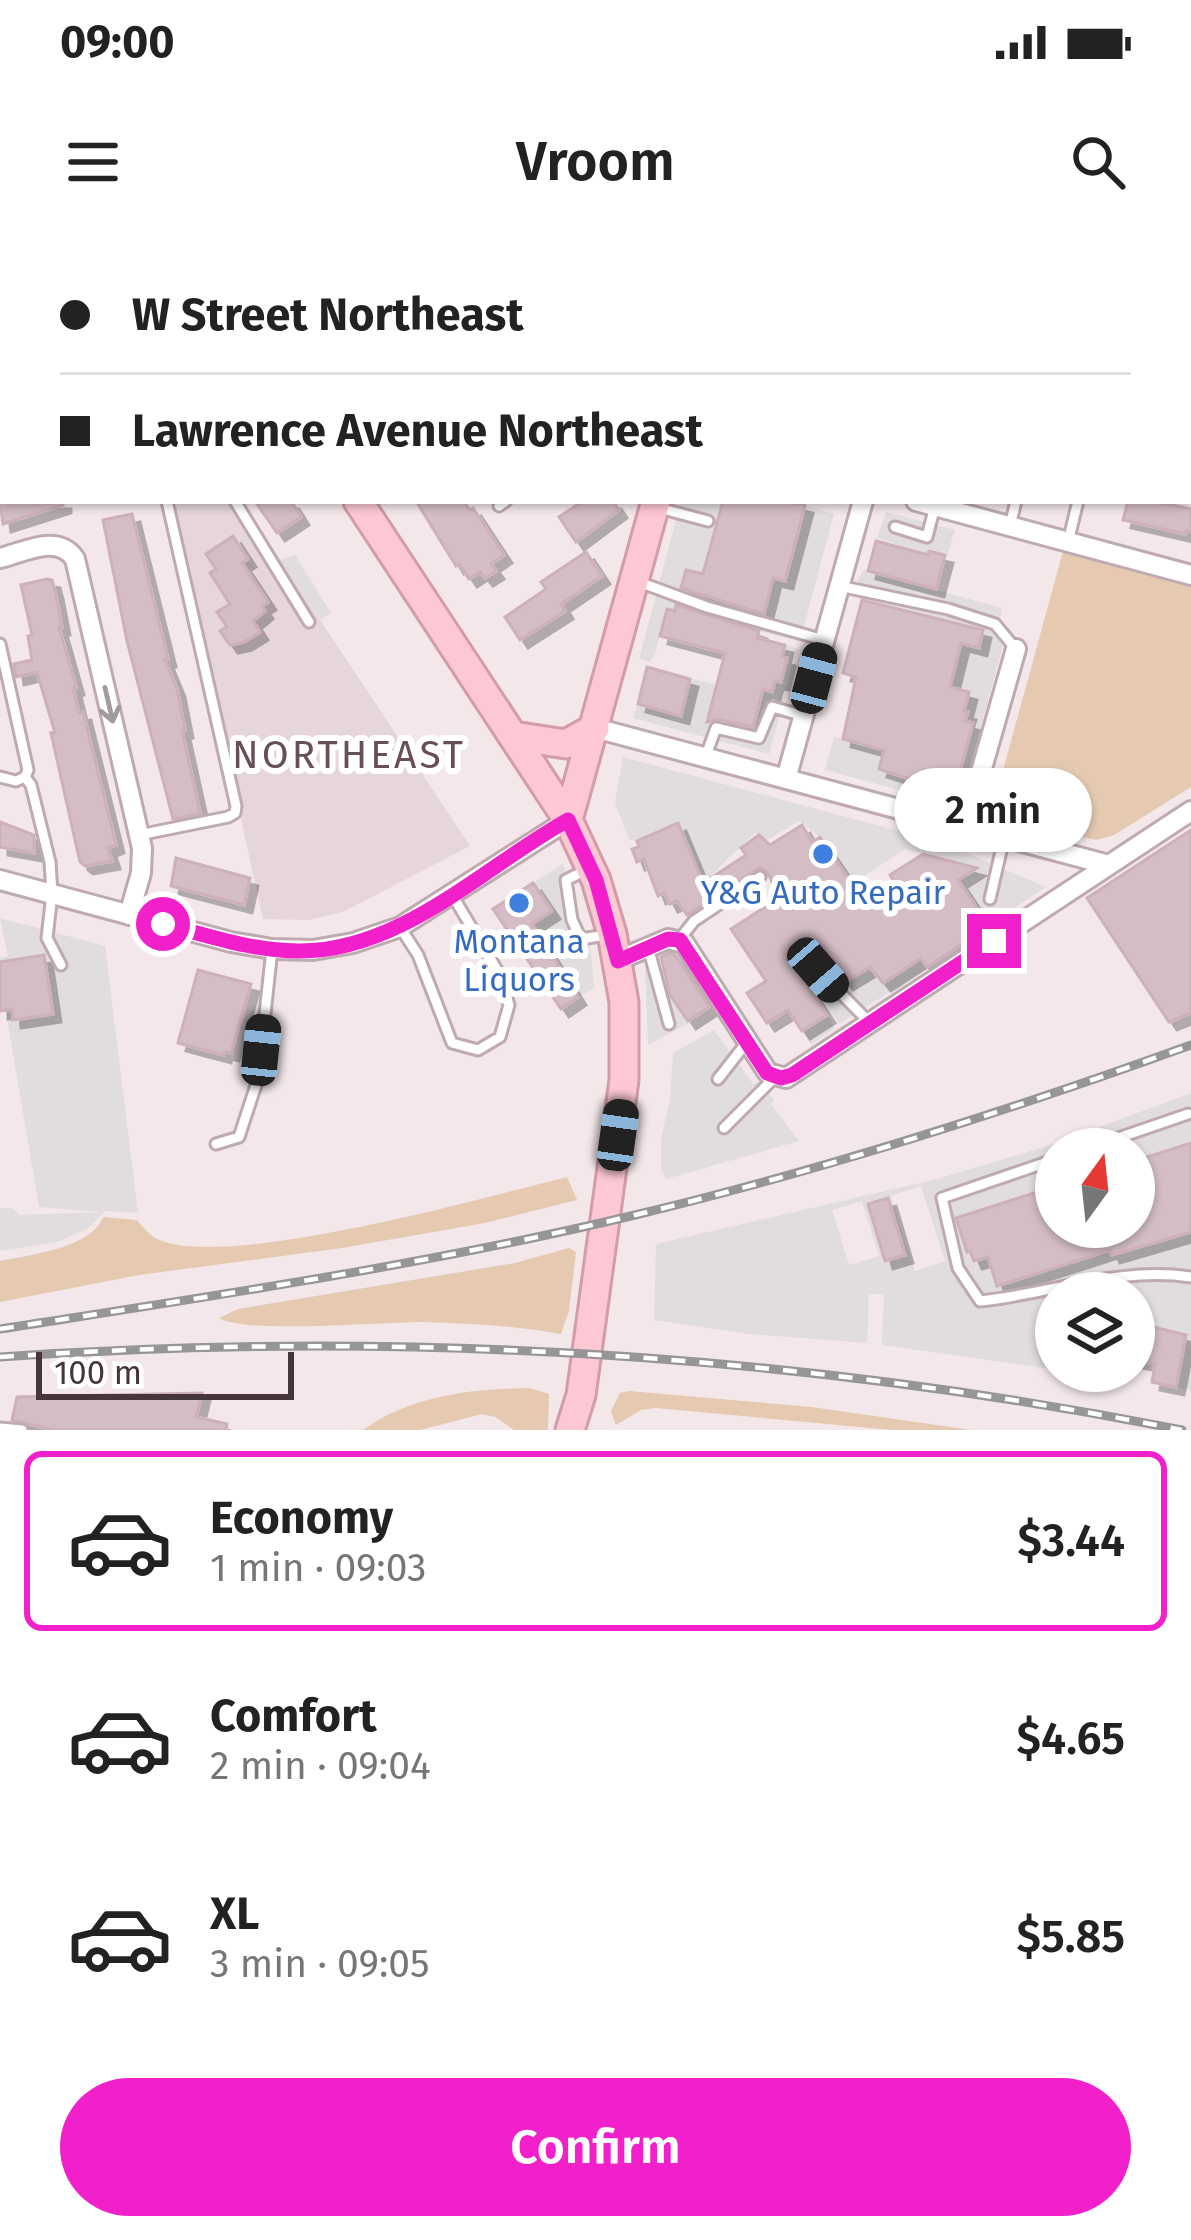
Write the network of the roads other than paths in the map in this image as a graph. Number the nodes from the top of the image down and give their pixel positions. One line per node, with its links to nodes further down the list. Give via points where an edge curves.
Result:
1 (168, 504): 31 (lane, via 235,813)
2 (237, 504): 17 (lane)
3 (360, 504): 23 (main road)
4 (655, 504): 9 (lane); 15 (main road)
5 (862, 504): 16 (street)
6 (926, 504): 10 (street); 11 (lane, via 927,537)
7 (1015, 504): 10 (lane)
8 (1077, 504): 12 (lane)
9 (708, 521)
10 (1010, 526): 12 (street)
11 (895, 527)
12 (1068, 542): 14 (street)
13 (0, 558): 31 (street, one-way to 31, via 62,545 75,559)
14 (1191, 575)
15 (634, 580): 18 (lane); 22 (main road)
16 (839, 586): 18 (street); 20 (lane, via 995,625)
17 (309, 622)
18 (824, 640): 21 (street)
19 (0, 644): 26 (lane)
20 (1016, 649): 30 (street)
21 (804, 716): 24 (lane, via 772,707 759,738 716,728); 27 (street)
22 (595, 728): 23 (main road, via 566,744); 24 (street); 29 (main road)
23 (513, 736): 29 (main road)
24 (705, 758): 27 (street)
25 (0, 777): 26 (lane)
26 (25, 777): 37 (lane)
27 (787, 779): 30 (street)
28 (1191, 811): 33 (street)
29 (568, 820): 36 (street); 42 (main road)
30 (965, 828): 32 (street)
31 (139, 835): 39 (street, via 142,873)
32 (1004, 838): 33 (street); 38 (lane)
33 (1109, 865): 48 (street)
34 (760, 878): 41 (lane, via 694,921)
35 (0, 880): 37 (street)
36 (451, 893): 40 (street); 40 (lane, via 500,975 509,1005 500,1036 478,1050 452,1043)
37 (52, 894): 39 (street); 45 (lane, via 47,938)
38 (990, 899)
39 (129, 914): 44 (street)
40 (400, 927): 44 (street, via 333,947)
41 (680, 940): 43 (street); 49 (street)
42 (615, 947): 43 (street); 58 (main road, via 624,1080)
43 (648, 947): 47 (lane)
44 (272, 949): 55 (lane, via 257,1079 239,1137)
45 (61, 965)
46 (818, 970): 48 (lane)
47 (669, 1024)
48 (870, 1024): 50 (street, via 792,1075)
49 (747, 1042): 50 (street); 51 (lane)
50 (775, 1077): 53 (lane)
51 (718, 1079)
52 (1188, 1114): 54 (lane)
53 (724, 1128)
54 (1147, 1128)
55 (216, 1144)
56 (1035, 1166): 57 (lane, via 942,1198 958,1268 980,1301 1126,1275)
57 (1191, 1276)
58 (581, 1395): 61 (main road); 62 (main road)
59 (0, 1428): 60 (lane)
60 (22, 1430)
61 (570, 1430)
62 (585, 1430)

